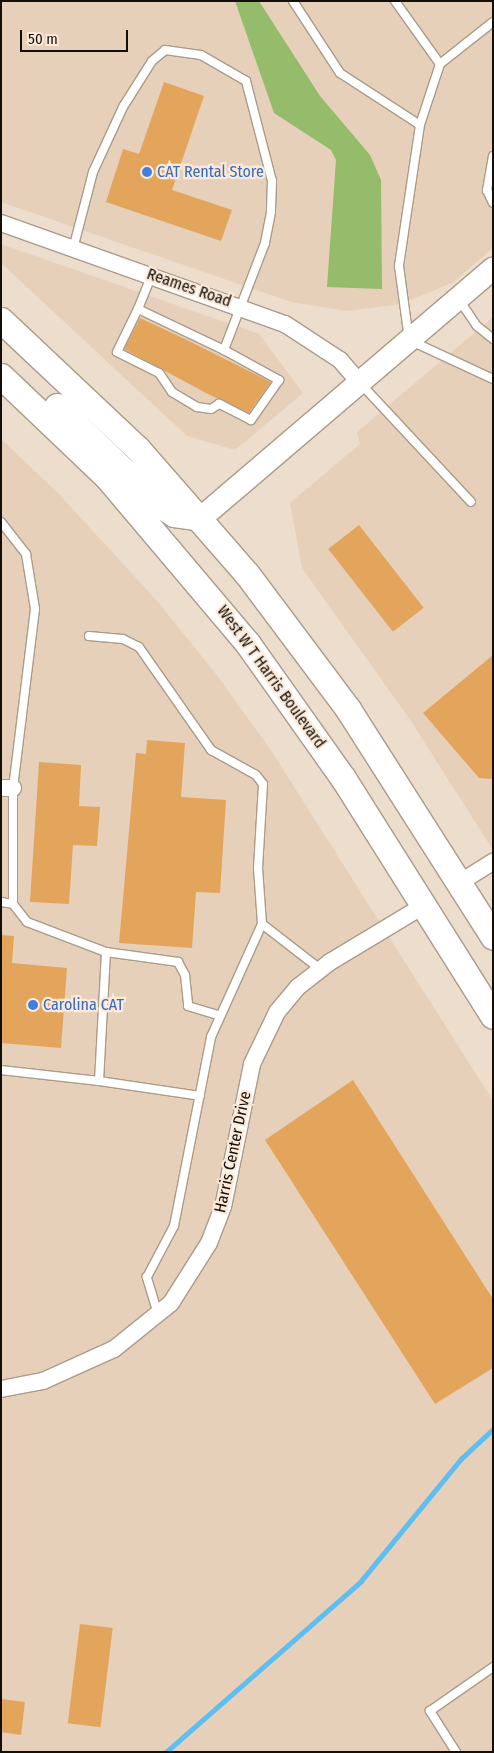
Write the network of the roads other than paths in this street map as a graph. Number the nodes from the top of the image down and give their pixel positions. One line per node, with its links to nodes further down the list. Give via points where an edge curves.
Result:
1 (293, 1): 5 (lane, via 340,72)
2 (395, 1): 4 (lane)
3 (493, 22): 4 (lane)
4 (440, 64): 5 (lane)
5 (420, 125): 17 (lane, via 399,266)
6 (493, 156): 7 (lane, via 487,190)
7 (493, 203)
8 (1, 224): 9 (street, Reames Road)
9 (73, 249): 11 (street, Reames Road); 13 (lane, via 93,172 123,107 152,61 165,50 201,55 246,81 272,181 265,243)
10 (493, 269): 12 (main road)
11 (152, 276): 13 (street, Reames Road); 14 (lane)
12 (458, 298): 16 (lane, via 477,326); 17 (main road)
13 (240, 306): 18 (lane); 22 (street, Reames Road, via 285,324 322,348)
14 (138, 309): 18 (lane, via 161,324); 18 (lane, via 117,352 160,371 172,392 198,407 211,409 220,402 252,420 258,416 279,380 239,362)
15 (1, 320): 24 (main road, via 97,408)
16 (493, 339)
17 (409, 340): 21 (lane); 22 (main road)
18 (224, 350)
19 (1, 364): 24 (main road, via 84,429 158,504 174,514)
20 (1, 376): 32 (main road, West W T Harris Boulevard, via 107,477 214,600 313,733)
21 (493, 379)
22 (360, 382): 23 (lane); 24 (main road)
23 (471, 502)
24 (201, 518): 29 (main road, via 326,679)
25 (1, 522): 27 (lane, via 26,554 35,609)
26 (89, 636): 33 (lane, via 123,639 139,647 211,750 256,775 263,784 258,868)
27 (7, 788): 31 (lane)
28 (493, 862): 29 (street)
29 (459, 883): 34 (main road)
30 (1, 902): 31 (lane)
31 (13, 904): 35 (lane, via 27,922)
32 (423, 906): 36 (street, Harris Center Drive); 38 (main road, West W T Harris Boulevard)
33 (262, 924): 36 (lane); 37 (lane)
34 (493, 937)
35 (106, 952): 37 (lane, via 178,962 185,976 188,1006); 40 (lane)
36 (320, 970): 42 (street, Harris Center Drive, via 298,987 261,1038 223,1207 197,1264)
37 (220, 1016): 41 (lane, via 211,1037)
38 (493, 1016)
39 (1, 1070): 40 (lane)
40 (99, 1081): 41 (lane)
41 (200, 1096): 42 (lane, via 174,1226 147,1277)
42 (158, 1315): 43 (street, Harris Center Drive, via 114,1349 72,1369)
43 (1, 1389)
44 (493, 1667): 45 (lane, via 430,1711)
45 (456, 1752)

